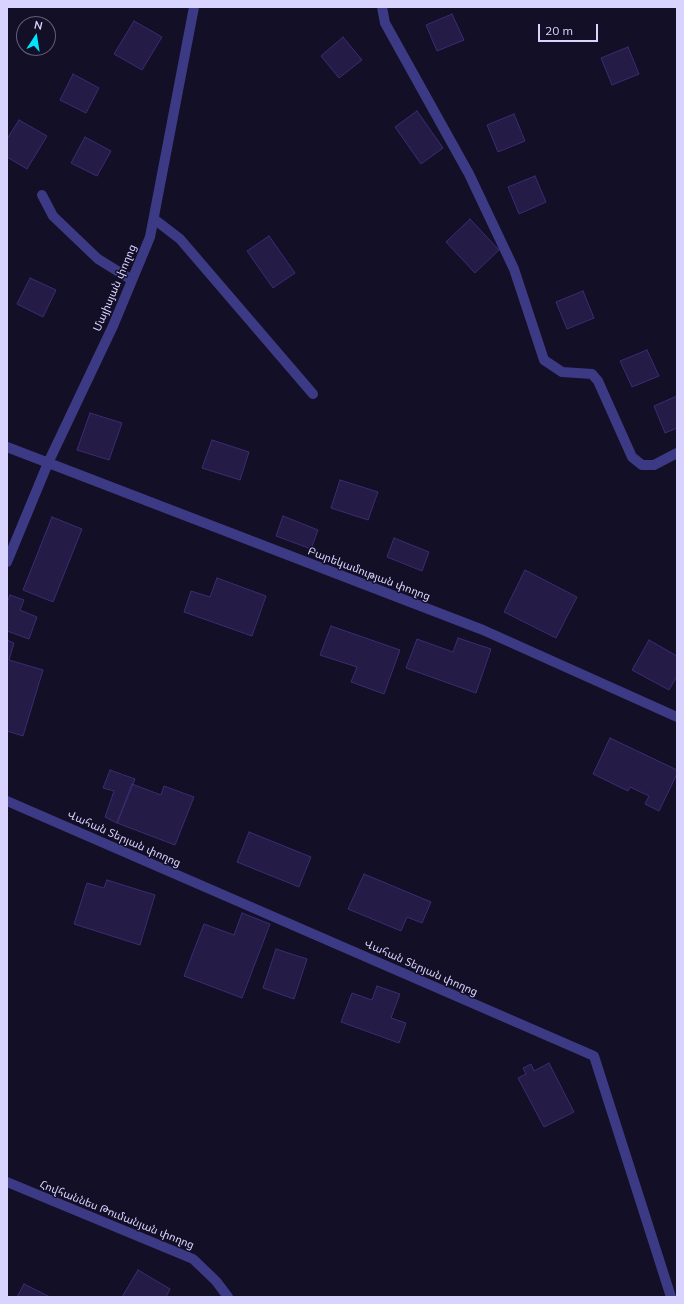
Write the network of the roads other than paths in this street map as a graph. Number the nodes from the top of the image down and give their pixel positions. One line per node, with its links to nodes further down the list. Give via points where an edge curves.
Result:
1 (194, 7): 4 (street, Մայիսյան փողոց)
2 (382, 7): 8 (street, via 385,23 469,174 514,269 544,360 562,372 592,374 598,381 632,457 642,465 654,464)
3 (42, 195): 5 (street, via 53,216 98,259)
4 (154, 219): 5 (street, Մայիսյան փողոց, via 150,237); 6 (street, via 180,239)
5 (132, 280): 9 (street, Մայիսյան փողոց)
6 (313, 394)
7 (7, 447): 9 (street, Բարեկամության փողոց)
8 (677, 454)
9 (48, 463): 10 (street, Մայիսյան փողոց); 11 (street, Բարեկամության փողոց, via 483,630)
10 (7, 562)
11 (677, 717)
12 (7, 801): 15 (street, Վահան Տերյան փողոց, via 594,1056)
13 (7, 1182): 14 (street, Հովհաննես Թումանյան փողոց, via 194,1259)
14 (228, 1297)
15 (672, 1297)

